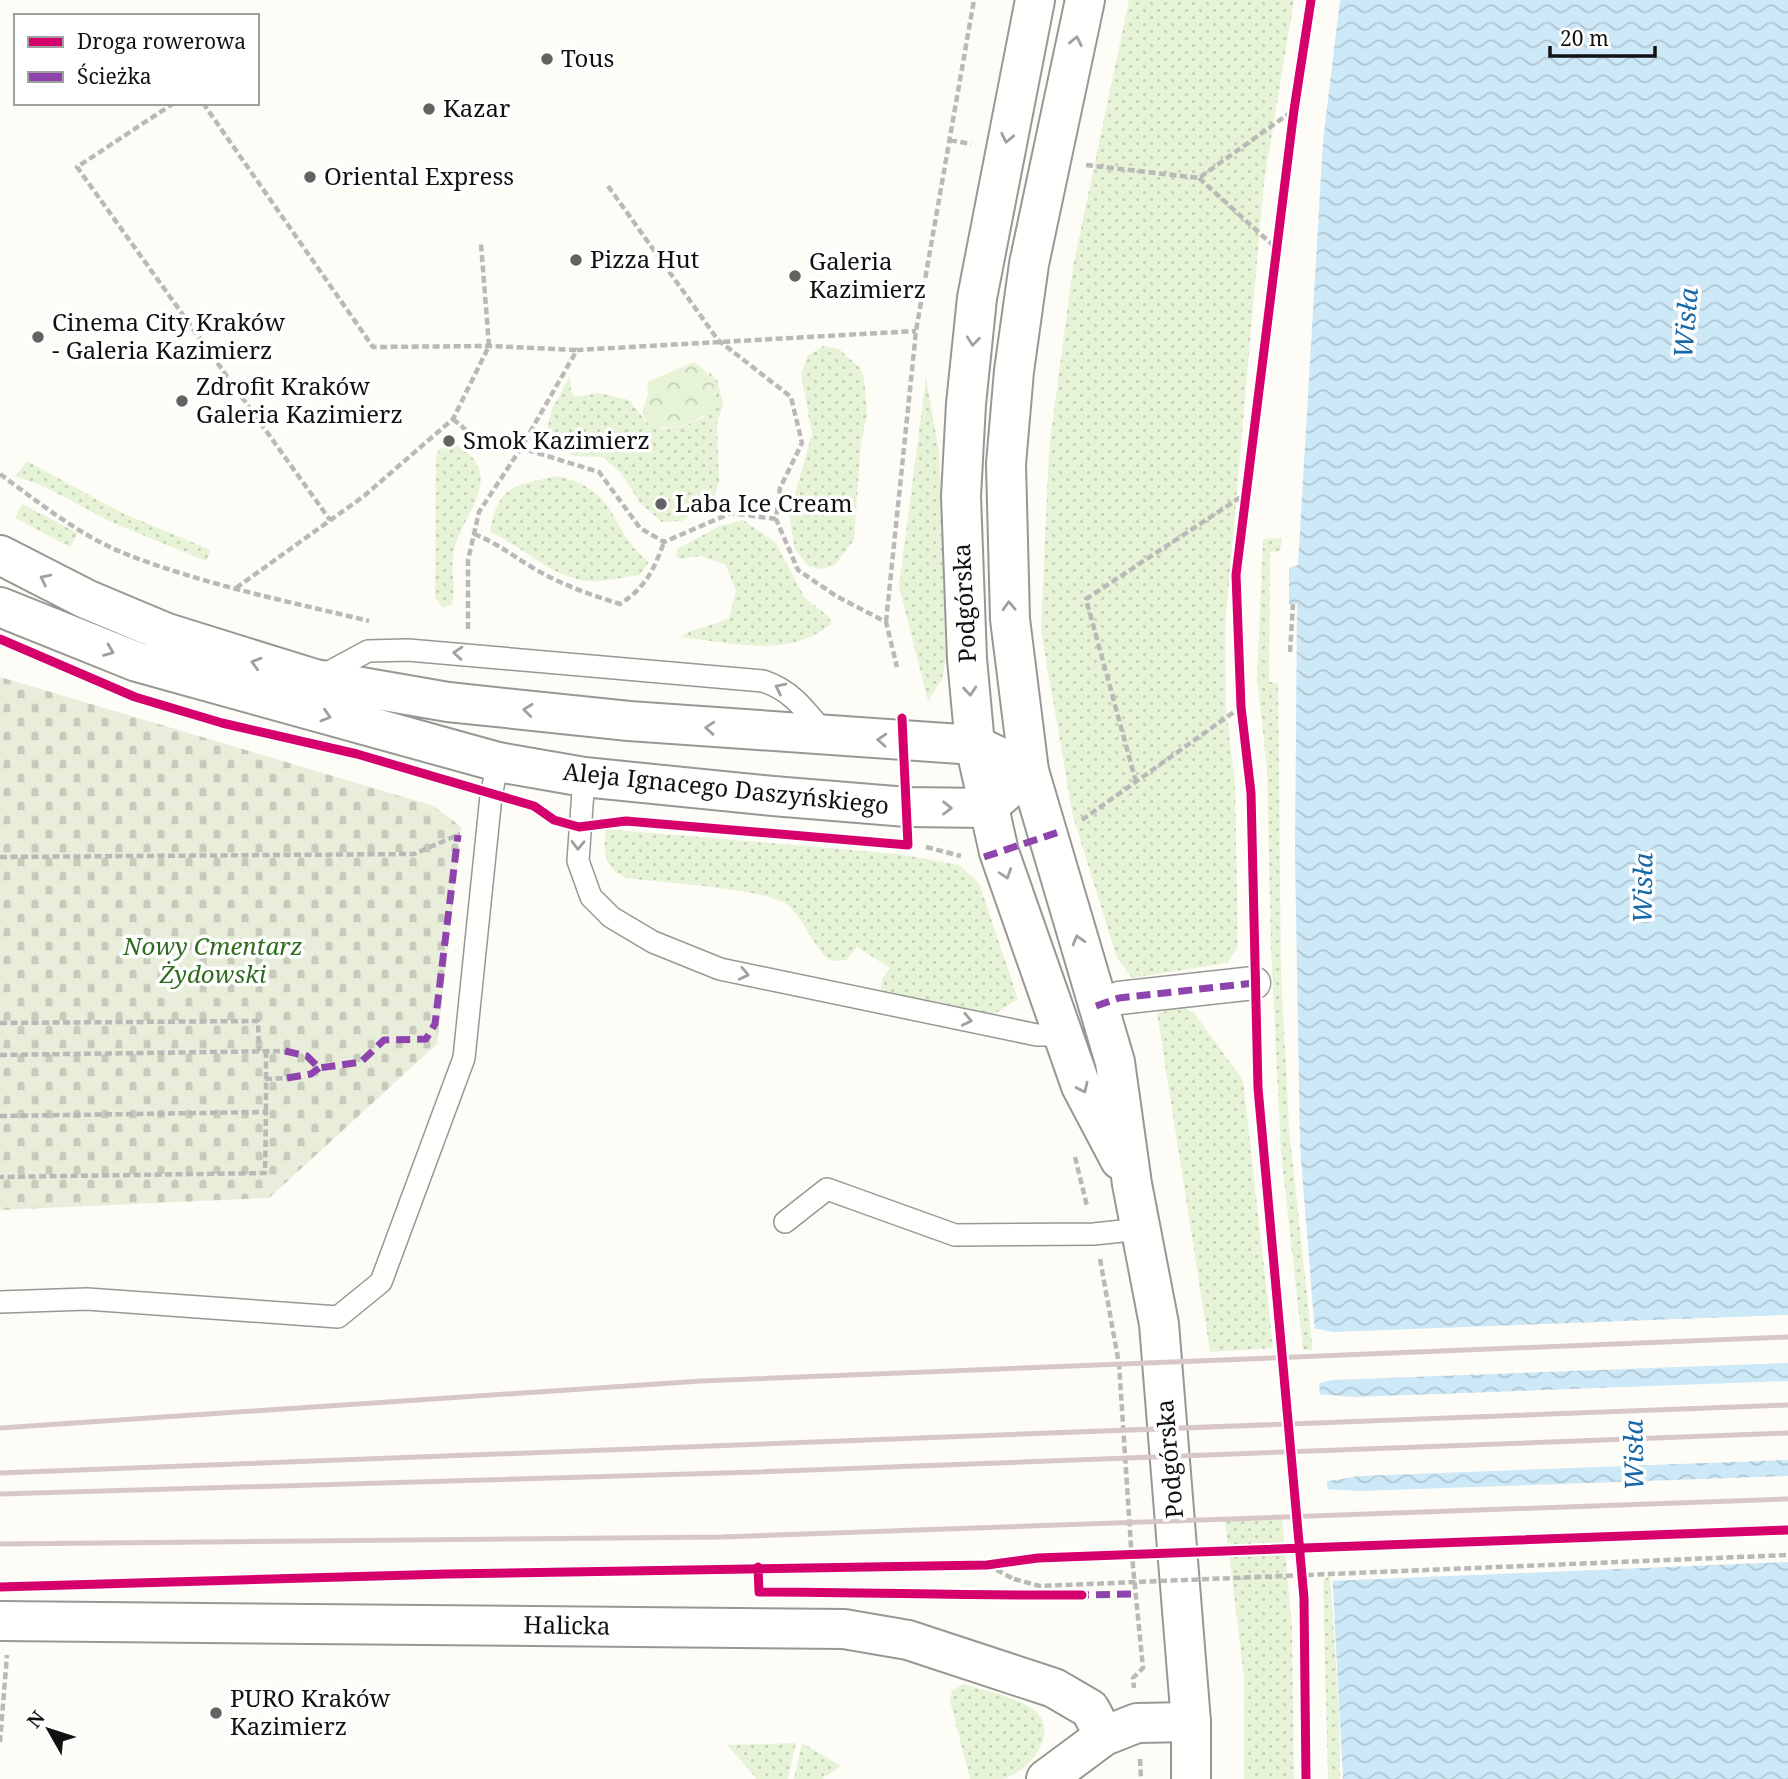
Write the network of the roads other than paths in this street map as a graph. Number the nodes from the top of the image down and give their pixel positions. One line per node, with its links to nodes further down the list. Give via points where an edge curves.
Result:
1 (1035, 0): 7 (street, Podgórska, one-way to 7, via 977,298 966,404 962,557)
2 (1085, 0): 9 (street, Podgórska, one-way to 2, via 1010,619 1006,464 1029,264)
3 (0, 555): 5 (street, one-way to 3, via 167,633)
4 (0, 607): 8 (street, Aleja Ignacego Daszyńskiego, one-way to 8, via 137,662)
5 (315, 679): 6 (street, one-way to 5, via 448,702); 6 (lane, one-way to 5, via 795,696 763,681 408,650 368,652)
6 (827, 736): 7 (street, one-way to 6)
7 (975, 745): 9 (street); 11 (street, Podgórska)
8 (498, 762): 10 (street, Aleja Ignacego Daszyńskiego); 18 (lane, via 464,1058 381,1282 338,1317 86,1299)
9 (1029, 771): 11 (street); 13 (street, Podgórska, one-way to 9)
10 (584, 777): 11 (street, Aleja Ignacego Daszyńskiego, one-way to 11, via 871,804); 14 (lane, one-way to 14, via 578,861 592,897 611,917 653,942 720,969 1037,1035)
11 (987, 808): 14 (street, Podgórska, one-way to 14)
12 (1254, 983): 13 (street, via 1119,998)
13 (1096, 1006): 15 (street, Podgórska, via 1115,1062)
14 (1062, 1035): 15 (street, Podgórska, one-way to 15, via 1081,1086)
15 (1132, 1184): 17 (street, Podgórska)
16 (785, 1222): 17 (lane, via 827,1189 955,1235)
17 (1141, 1229): 20 (street, Podgórska, via 1159,1324)
18 (0, 1302)
19 (0, 1621): 21 (street, Halicka, via 844,1629 908,1640 1054,1688 1090,1709)
20 (1191, 1722): 21 (street, via 1138,1723); 23 (street, Podgórska)
21 (1104, 1736): 22 (street)
22 (1046, 1779)
23 (1191, 1779)

